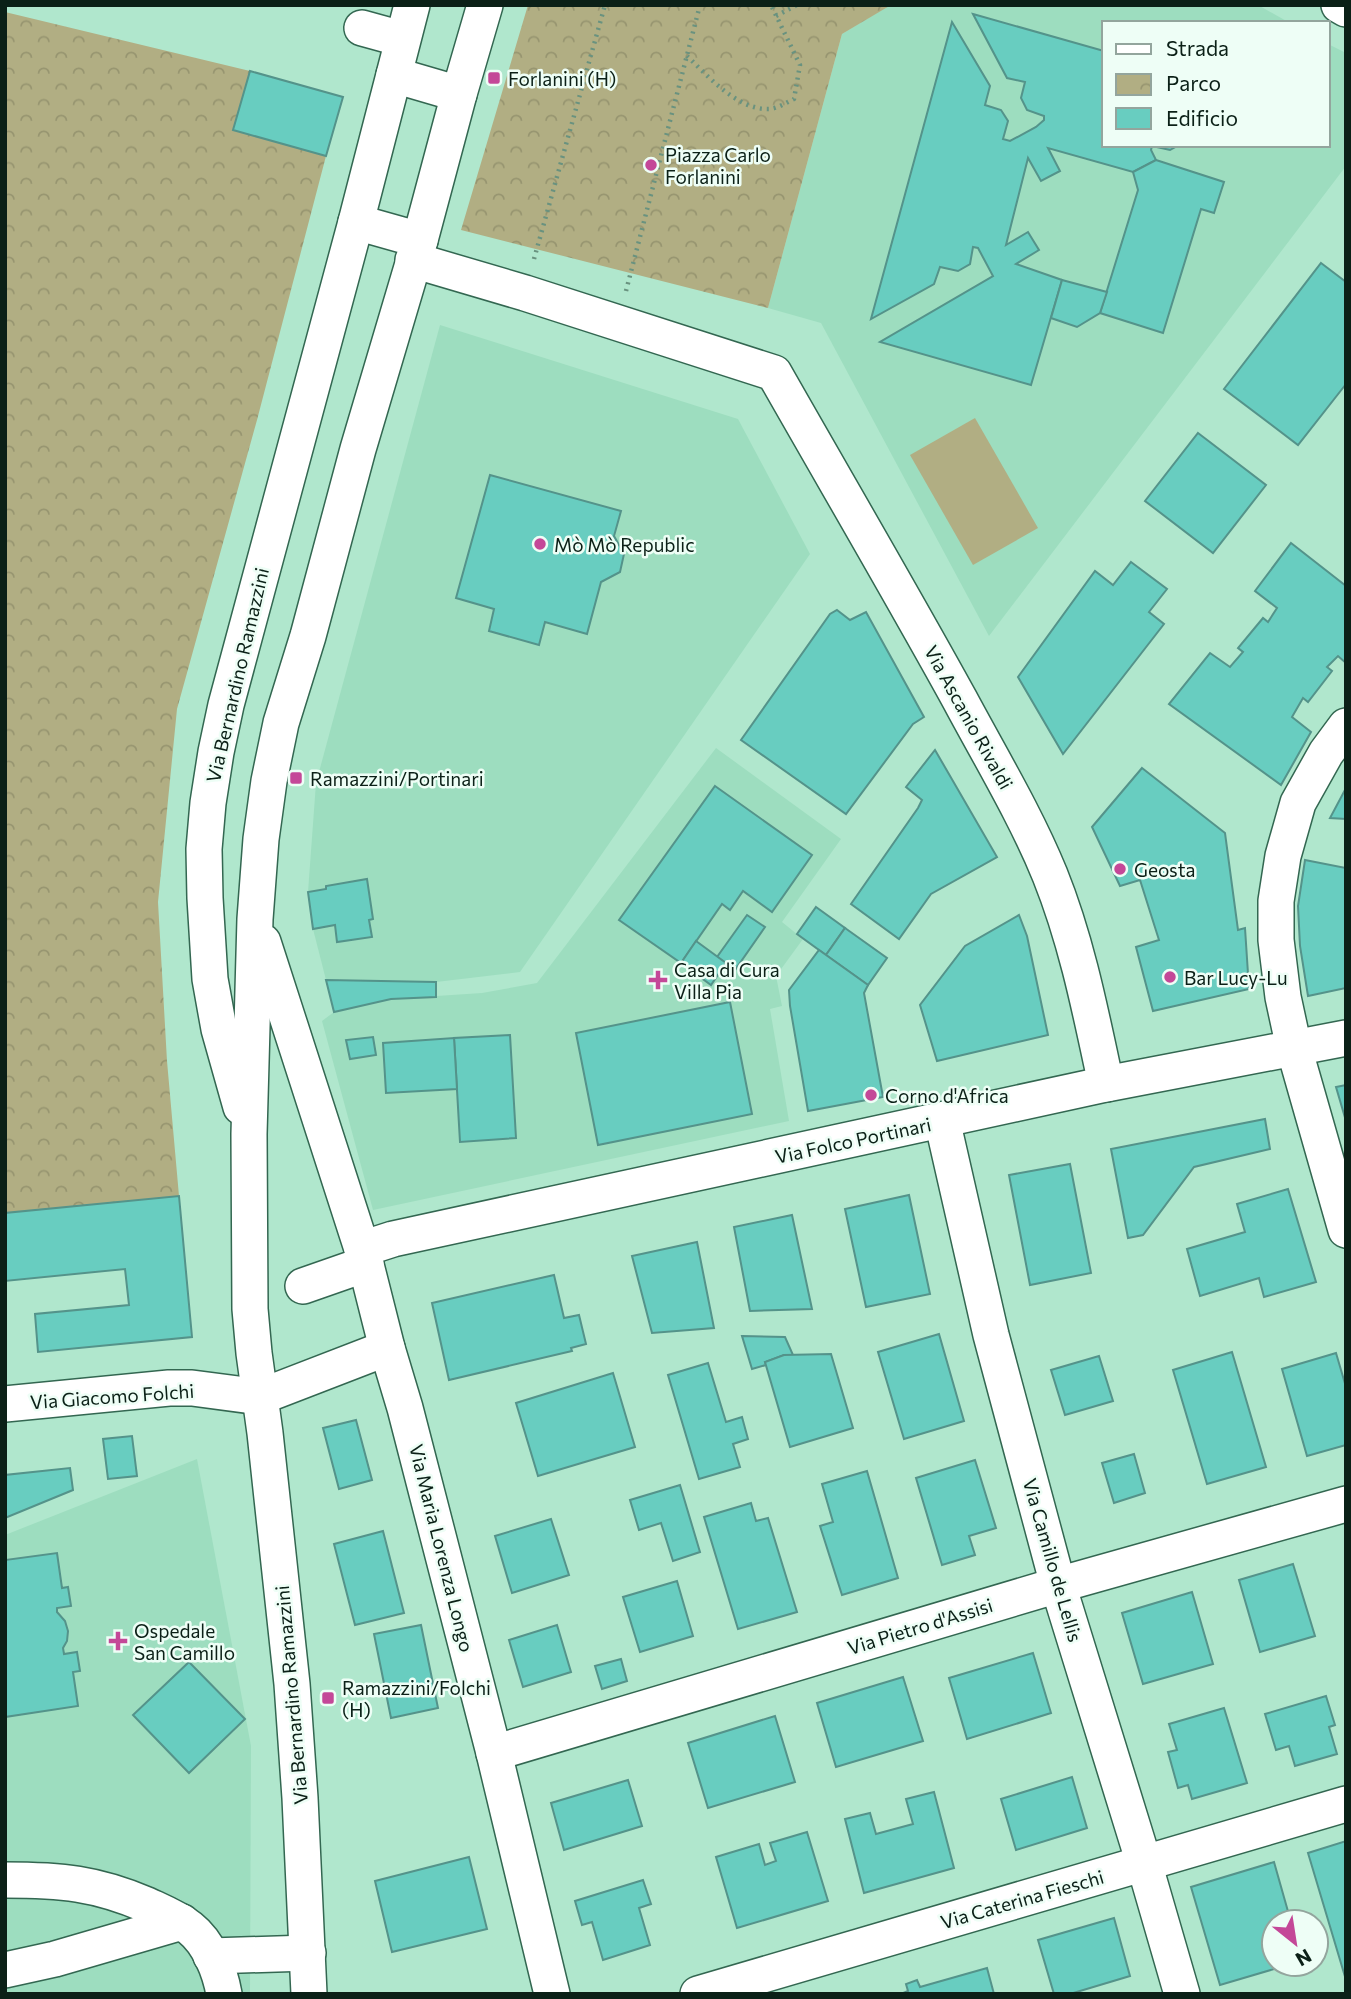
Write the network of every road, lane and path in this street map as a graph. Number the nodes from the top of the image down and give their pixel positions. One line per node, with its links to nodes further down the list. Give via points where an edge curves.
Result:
1 (412, 5): 11 (street, Via Bernardino Ramazzini)
2 (485, 5): 14 (street, Via Bernardino Ramazzini)
3 (605, 5): 17 (path)
4 (700, 5): 12 (path)
5 (771, 5): 9 (path)
6 (797, 5): 9 (path)
7 (1339, 5): 8 (street)
8 (1346, 9)
9 (776, 16): 12 (path, via 800,65 794,99 771,109 752,107 724,91)
10 (362, 28): 11 (street)
11 (402, 39): 13 (street, Via Bernardino Ramazzini)
12 (687, 56): 18 (path)
13 (394, 75): 14 (street); 15 (street, Via Bernardino Ramazzini)
14 (459, 94): 16 (street, Via Bernardino Ramazzini)
15 (356, 222): 16 (street); 25 (street, Via Bernardino Ramazzini, via 226,705 208,803 204,849 210,979 225,1056)
16 (416, 250): 17 (street); 20 (street, Via Bernardino Ramazzini, via 281,723 265,808)
17 (525, 293): 18 (street)
18 (618, 323): 23 (street, Via Ascanio Rivaldi, via 774,373 1022,815 1069,930)
19 (1346, 726): 22 (street, via 1298,803 1283,856 1276,940)
20 (255, 919): 25 (street, Via Bernardino Ramazzini); 27 (street, Via Bernardino Ramazzini)
21 (1346, 1038): 22 (street, Via Folco Portinari)
22 (1294, 1048): 23 (street, Via Folco Portinari); 26 (street)
23 (1106, 1084): 24 (street, Via Folco Portinari)
24 (942, 1120): 27 (street, Via Folco Portinari, via 393,1239); 33 (street, Via Camillo de Lellis, via 991,1335)
25 (249, 1134): 30 (street, Via Bernardino Ramazzini, via 250,1309)
26 (1346, 1230)
27 (364, 1256): 28 (street, Via Folco Portinari); 29 (street, Via Bernardino Ramazzini)
28 (303, 1286)
29 (387, 1348): 30 (street); 34 (street, Via Maria Lorenza Longo)
30 (260, 1397): 31 (street, Via Giacomo Folchi, via 180,1388); 39 (street, Via Bernardino Ramazzini, via 292,1684)
31 (5, 1404)
32 (1346, 1504): 33 (street, Via Pietro d'Assisi)
33 (1058, 1585): 34 (street, Via Pietro d'Assisi); 36 (street, Via Camillo de Lellis)
34 (494, 1753): 44 (street, Via Maria Lorenza Longo)
35 (1346, 1804): 36 (street, Via Caterina Fieschi)
36 (1144, 1863): 45 (street, Via Caterina Fieschi); 46 (street, Via Camillo de Lellis)
37 (5, 1880): 38 (street, via 92,1885)
38 (182, 1922): 40 (street); 41 (street)
39 (308, 1953): 40 (street); 43 (street, Via Bernardino Ramazzini)
40 (211, 1956): 42 (street)
41 (5, 1970)
42 (224, 1994)
43 (309, 1994)
44 (552, 1994)
45 (698, 1994)
46 (1182, 1994)

